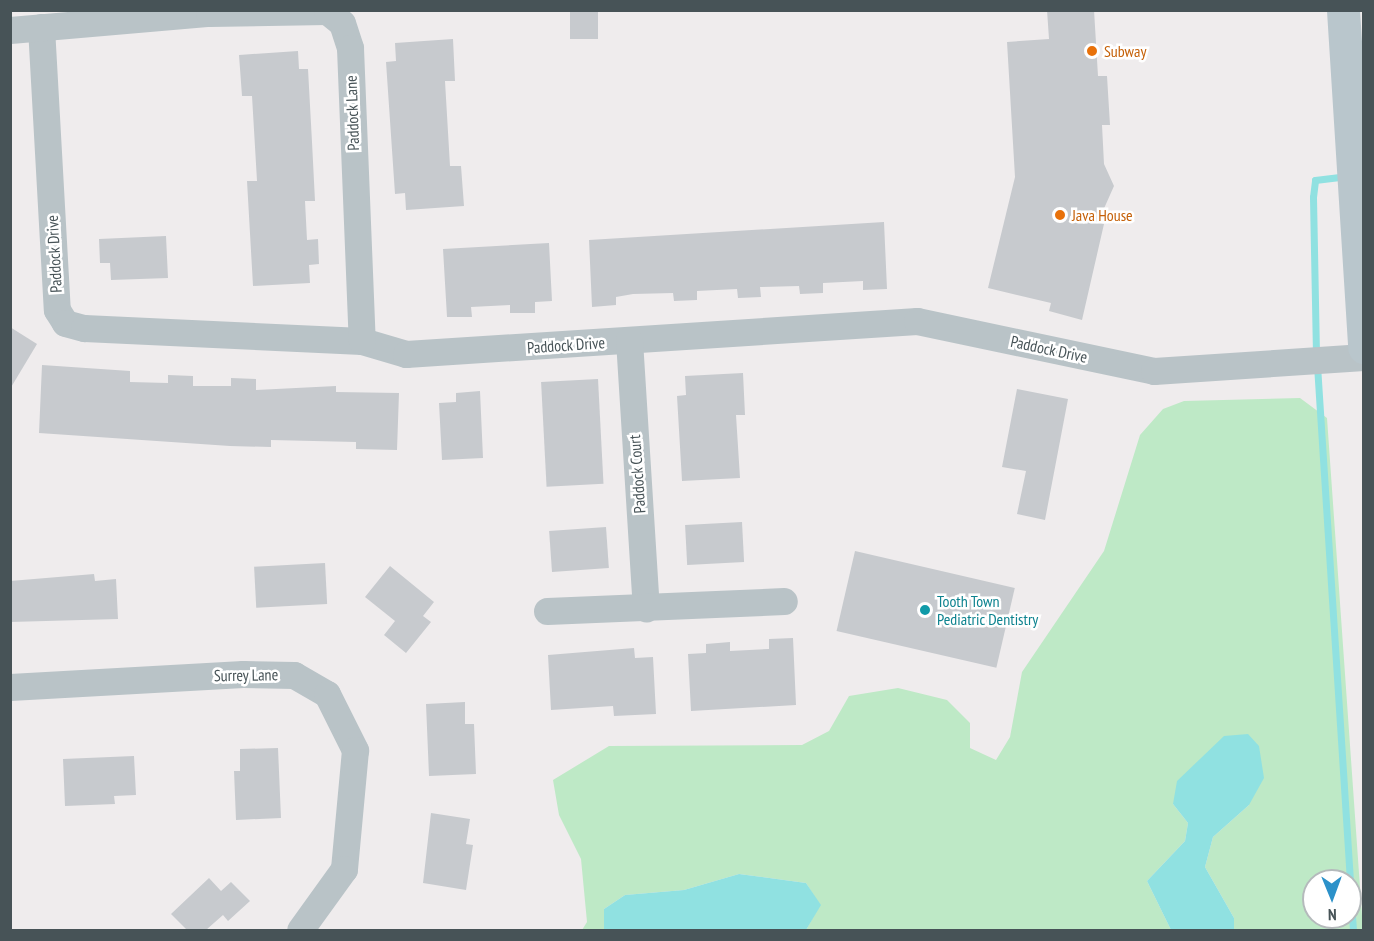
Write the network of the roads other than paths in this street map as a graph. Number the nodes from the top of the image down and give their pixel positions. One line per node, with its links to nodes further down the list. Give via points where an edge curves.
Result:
1 (1343, 10): 8 (main road)
2 (209, 12): 3 (street, Paddock Lane); 7 (street, Paddock Lane, via 327,11 342,23 350,48)
3 (181, 13): 4 (street, Paddock Lane)
4 (42, 27): 5 (street, Paddock Lane); 7 (street, Paddock Drive, via 57,310 65,323)
5 (10, 30)
6 (629, 340): 7 (street, Paddock Drive, via 406,354); 9 (street, Paddock Drive, via 917,321 1154,371); 11 (street, Paddock Court)
7 (362, 341)
8 (1364, 347)
9 (1364, 357)
10 (784, 601): 11 (street)
11 (646, 608): 12 (street)
12 (547, 611)
13 (10, 687): 14 (street, Surrey Lane, via 243,674 294,675 327,694 355,750 344,869)
14 (300, 930)

